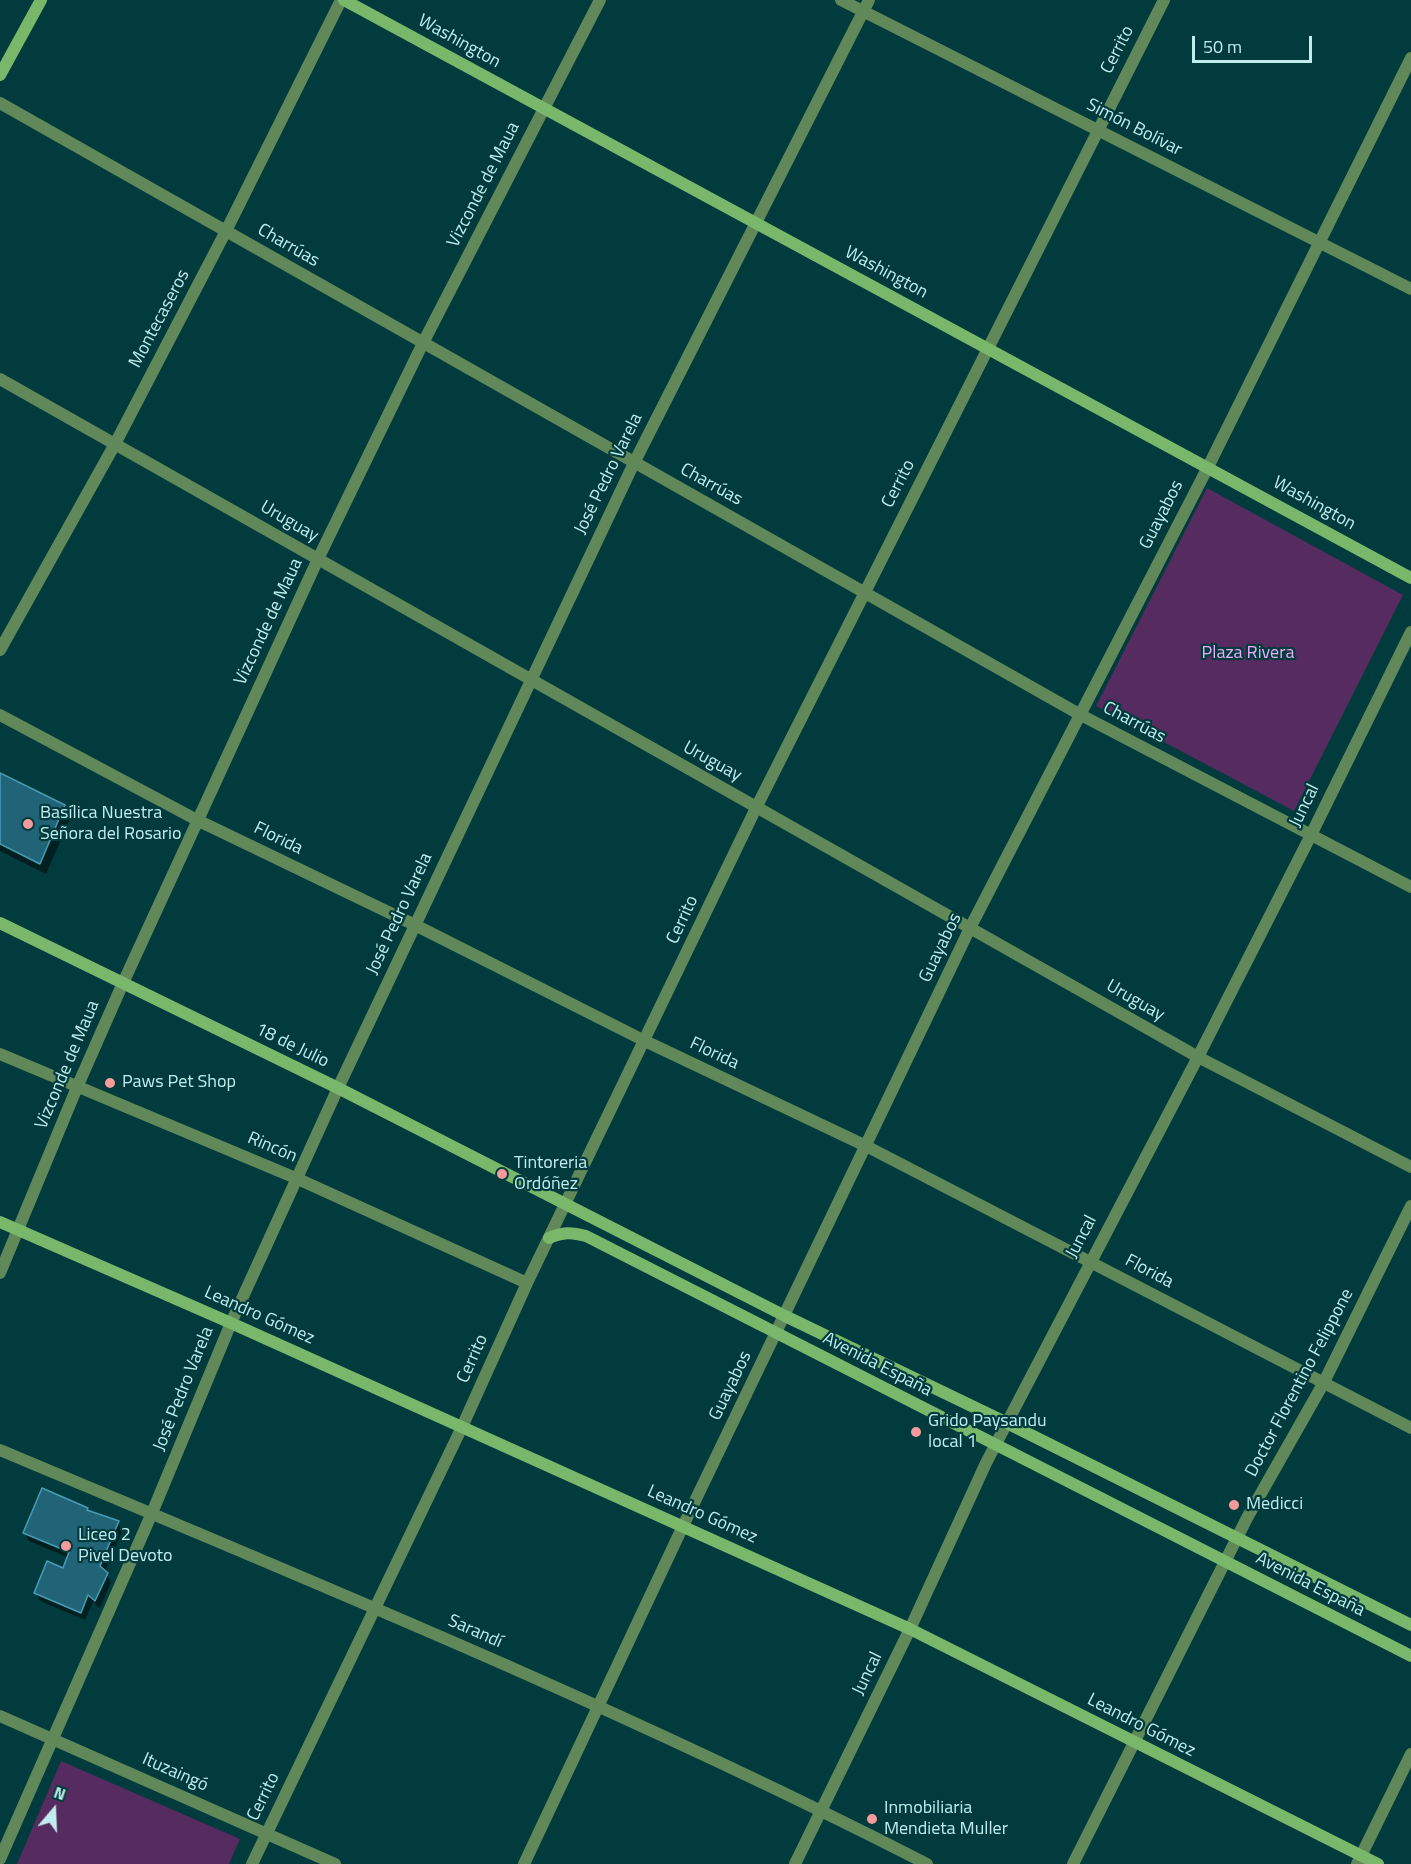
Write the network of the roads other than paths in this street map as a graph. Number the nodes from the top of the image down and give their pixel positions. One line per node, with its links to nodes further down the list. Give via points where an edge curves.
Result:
1 (41, 0): 8 (street)
2 (343, 0): 10 (street, Washington); 13 (street, Montecaseros)
3 (600, 0): 10 (street, Vizconde de Maua)
4 (841, 0): 6 (street, Simón Bolívar)
5 (1164, 0): 11 (street, Cerrito)
6 (866, 6): 11 (street, Simón Bolívar); 12 (street, José Pedro Varela)
7 (1411, 58): 14 (street, Guayabos)
8 (0, 75)
9 (0, 103): 13 (street, Charrúas)
10 (544, 108): 12 (street, Washington); 16 (street, Vizconde de Maua)
11 (1097, 130): 14 (street, Simón Bolívar); 17 (street, Cerrito)
12 (755, 223): 17 (street, Washington); 20 (street, José Pedro Varela)
13 (226, 231): 16 (street, Charrúas); 19 (street, Montecaseros)
14 (1321, 243): 15 (street, Simón Bolívar); 21 (street, Guayabos)
15 (1411, 289)
16 (423, 343): 20 (street, Charrúas); 22 (street, Vizconde de Maua)
17 (989, 349): 21 (street, Washington); 24 (street, Cerrito)
18 (0, 379): 19 (street, Uruguay)
19 (115, 444): 22 (street, Uruguay); 26 (street, Montecaseros)
20 (634, 463): 24 (street, Charrúas); 27 (street, José Pedro Varela)
21 (1208, 467): 23 (street, Washington); 28 (street, Guayabos)
22 (318, 559): 27 (street, Uruguay); 31 (street, Vizconde de Maua)
23 (1411, 578)
24 (864, 592): 28 (street, Charrúas); 30 (street, Cerrito)
25 (1411, 632): 32 (street, Juncal)
26 (0, 650)
27 (530, 680): 30 (street, Uruguay); 35 (street, José Pedro Varela)
28 (1079, 714): 32 (street, Charrúas); 36 (street, Guayabos)
29 (0, 715): 31 (street, Florida)
30 (756, 808): 36 (street, Uruguay); 38 (street, Cerrito)
31 (197, 820): 35 (street, Florida); 37 (street, Vizconde de Maua)
32 (1311, 836): 33 (street, Charrúas); 40 (street, Juncal)
33 (1411, 887)
34 (0, 923): 37 (street, 18 de Julio)
35 (415, 926): 38 (street, Florida); 42 (street, José Pedro Varela)
36 (970, 928): 40 (street, Uruguay); 43 (street, Guayabos)
37 (123, 983): 41 (street, Vizconde de Maua); 42 (street, 18 de Julio)
38 (645, 1041): 43 (street, Florida); 46 (street, Cerrito)
39 (0, 1054): 41 (street, Rincón)
40 (1198, 1057): 44 (street, Uruguay); 51 (street, Juncal)
41 (78, 1085): 45 (street, Rincón); 49 (street, Vizconde de Maua)
42 (338, 1088): 45 (street, José Pedro Varela); 46 (street, 18 de Julio)
43 (866, 1146): 51 (street, Florida); 54 (street, Guayabos)
44 (1411, 1167)
45 (298, 1179): 53 (street, Rincón); 55 (street, José Pedro Varela)
46 (566, 1204): 50 (street, Cerrito); 54 (street, Avenida España)
47 (1411, 1206): 57 (street, Doctor Florentino Felippone)
48 (0, 1222): 49 (street, Leandro Gómez)
49 (17, 1230): 52 (street, Vizconde de Maua); 55 (street, Leandro Gómez)
50 (549, 1238): 53 (street, Cerrito); 56 (street, Avenida España, via 572,1232 586,1236)
51 (1089, 1262): 57 (street, Florida); 58 (street, Juncal)
52 (0, 1273)
53 (527, 1284): 59 (street, Cerrito)
54 (784, 1316): 56 (street, Guayabos); 58 (street, Avenida España)
55 (231, 1323): 59 (street, Leandro Gómez); 63 (street, José Pedro Varela)
56 (777, 1334): 61 (street, Avenida España); 64 (street, Guayabos)
57 (1323, 1384): 60 (street, Florida); 65 (street, Doctor Florentino Felippone)
58 (1007, 1424): 61 (street, Juncal); 65 (street, Avenida España)
59 (462, 1427): 64 (street, Leandro Gómez); 67 (street, Cerrito)
60 (1411, 1428)
61 (995, 1445): 66 (street, Avenida España); 69 (street, Juncal)
62 (0, 1450): 63 (street, Sarandí)
63 (152, 1514): 67 (street, Sarandí); 73 (street, José Pedro Varela)
64 (683, 1526): 69 (street, Leandro Gómez); 71 (street, Guayabos)
65 (1237, 1539): 66 (street, Doctor Florentino Felippone); 68 (street, Avenida España)
66 (1225, 1563): 70 (street, Avenida España); 74 (street, Doctor Florentino Felippone)
67 (376, 1607): 71 (street, Sarandí); 77 (street, Cerrito)
68 (1411, 1625)
69 (910, 1629): 74 (street, Leandro Gómez); 76 (street, Juncal)
70 (1411, 1656)
71 (598, 1707): 76 (street, Sarandí); 82 (street, Guayabos)
72 (0, 1716): 73 (street, Ituzaingó)
73 (53, 1739): 77 (street, Ituzaingó); 78 (street, José Pedro Varela)
74 (1135, 1744): 79 (street, Leandro Gómez); 85 (street, Doctor Florentino Felippone)
75 (1411, 1754): 79 (street)
76 (823, 1811): 83 (street, Juncal); 84 (street, Sarandí)
77 (267, 1832): 80 (street, Cerrito); 81 (street, Ituzaingó)
78 (0, 1859)
79 (1359, 1860): 86 (street, Leandro Gómez)
80 (252, 1864)
81 (335, 1864)
82 (524, 1864)
83 (795, 1864)
84 (927, 1864)
85 (1073, 1864)
86 (1378, 1864)

